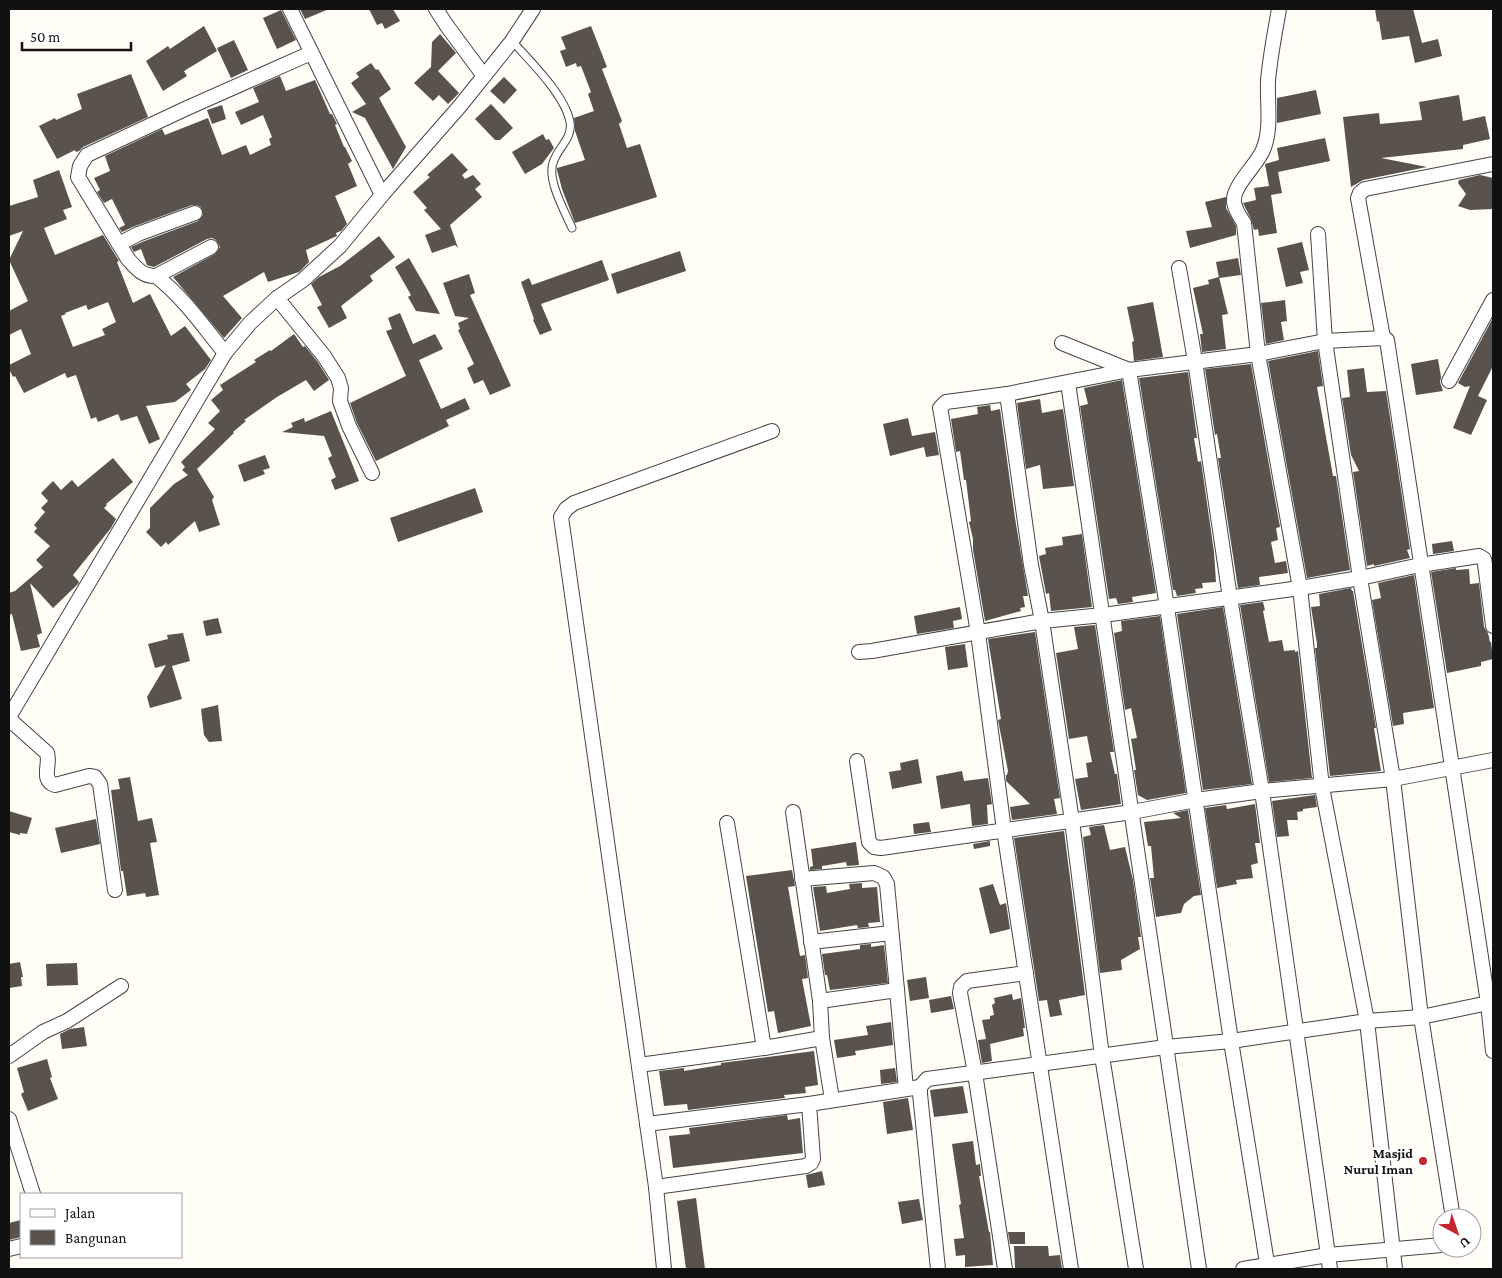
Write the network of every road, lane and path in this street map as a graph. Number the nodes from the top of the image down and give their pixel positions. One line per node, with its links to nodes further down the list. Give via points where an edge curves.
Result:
1 (290, 9): 6 (street)
2 (436, 9): 7 (street)
3 (533, 9): 5 (street)
4 (1279, 9): 23 (street, via 1268,80 1267,136 1263,150 1239,185 1233,201 1244,223)
5 (512, 41): 7 (street); 11 (lane, via 547,80 567,112 570,124 568,138 553,162 551,172)
6 (311, 53): 9 (street); 13 (street, via 87,155 78,177)
7 (484, 76): 9 (street)
8 (1493, 164): 19 (street, via 1365,189 1360,193 1358,198)
9 (382, 195): 17 (street, via 340,246 303,280)
10 (195, 213): 13 (street)
11 (572, 228)
12 (1318, 234): 20 (street)
13 (119, 244): 16 (street, via 138,270 148,276)
14 (210, 247): 16 (street)
15 (1179, 268): 24 (street)
16 (156, 276): 22 (street, via 204,324)
17 (277, 298): 22 (street); 30 (street, via 338,378 340,401)
18 (1493, 300): 26 (street)
19 (1383, 338): 20 (street); 31 (street, via 1388,343)
20 (1324, 342): 23 (street); 32 (street)
21 (1062, 343): 25 (street)
22 (225, 353): 41 (street)
23 (1258, 354): 24 (street); 33 (street)
24 (1195, 361): 25 (street); 34 (street)
25 (1129, 370): 27 (street); 35 (street)
26 (1449, 381)
27 (1068, 383): 28 (street); 36 (street)
28 (1007, 394): 37 (street); 39 (street, via 946,402 940,408)
29 (772, 431): 74 (street, via 574,503 561,517)
30 (372, 473)
31 (1420, 565): 32 (street); 38 (street, via 1479,556 1484,559); 44 (street)
32 (1360, 578): 33 (street); 45 (street)
33 (1300, 588): 34 (street); 46 (street)
34 (1230, 598): 35 (street); 47 (street)
35 (1167, 607): 36 (street); 48 (street)
36 (1103, 615): 37 (street); 50 (street)
37 (1042, 621): 39 (street); 51 (street)
38 (1493, 626)
39 (978, 633): 40 (street); 53 (street)
40 (859, 652)
41 (9, 718): 55 (street, via 47,753 46,772 52,784 56,786 88,776 95,777 100,784)
42 (1493, 760): 44 (street)
43 (857, 761): 53 (street, via 869,842 874,847)
44 (1451, 768): 45 (street); 62 (street)
45 (1393, 779): 46 (street); 63 (street)
46 (1322, 787): 47 (street); 64 (street)
47 (1262, 791): 48 (street); 65 (street)
48 (1196, 800): 50 (street); 67 (street)
49 (793, 812): 54 (street)
50 (1132, 812): 51 (street); 68 (street)
51 (1072, 821): 53 (street); 72 (street)
52 (727, 823): 69 (street)
53 (1004, 830): 58 (street)
54 (802, 880): 56 (street, via 880,874 887,884); 57 (street)
55 (115, 890)
56 (891, 933): 57 (street); 60 (street)
57 (811, 942): 61 (street)
58 (1026, 974): 73 (street); 75 (street, via 967,982 961,987)
59 (121, 986): 71 (street)
60 (897, 990): 61 (street); 77 (street)
61 (820, 1001): 66 (street)
62 (1490, 1003): 63 (street); 70 (street)
63 (1421, 1017): 64 (street); 84 (street)
64 (1367, 1021): 65 (street); 86 (street)
65 (1295, 1032): 67 (street); 87 (street)
66 (822, 1038): 69 (street); 78 (street)
67 (1231, 1041): 68 (street); 88 (street)
68 (1166, 1047): 72 (street); 94 (street)
69 (764, 1048): 74 (street)
70 (1493, 1050)
71 (9, 1056)
72 (1102, 1056): 73 (street); 93 (street)
73 (1040, 1064): 75 (street); 92 (street)
74 (639, 1065): 81 (street)
75 (975, 1073): 76 (street, via 930,1078); 91 (street)
76 (920, 1087): 77 (street); 90 (street)
77 (906, 1089): 78 (street)
78 (832, 1100): 79 (street)
79 (809, 1104): 81 (street); 82 (street, via 813,1159 806,1166)
80 (9, 1119): 83 (street)
81 (647, 1124): 82 (street)
82 (656, 1187): 89 (street)
83 (33, 1193)
84 (1451, 1208)
85 (1432, 1246): 86 (street)
86 (1392, 1250): 87 (street); 97 (street)
87 (1328, 1255): 88 (street); 96 (street)
88 (1268, 1268): 95 (street)
89 (664, 1269)
90 (938, 1269)
91 (1004, 1269)
92 (1071, 1269)
93 (1136, 1269)
94 (1199, 1269)
95 (1243, 1269)
96 (1330, 1269)
97 (1395, 1269)

